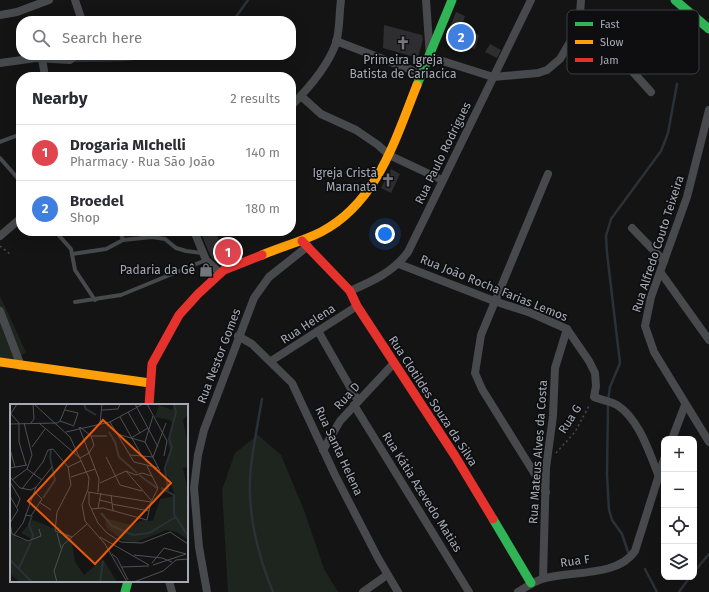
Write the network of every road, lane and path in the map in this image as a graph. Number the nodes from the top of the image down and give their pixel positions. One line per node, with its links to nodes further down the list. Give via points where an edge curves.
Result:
1 (50, 0): 11 (street, via 17,12)
2 (74, 0): 12 (street)
3 (341, 0): 15 (street)
4 (426, 0): 17 (street)
5 (452, 0): 17 (street)
6 (530, 0): 24 (street, Rua Paulo Rodrigues)
7 (581, 0): 9 (street)
8 (677, 1): 10 (street)
9 (580, 10)
10 (688, 10)
11 (0, 15)
12 (80, 16)
13 (699, 20): 14 (street)
14 (709, 28)
15 (336, 41): 22 (street); 26 (street, via 328,60)
16 (567, 48): 24 (street, via 555,66 538,73)
17 (430, 57): 22 (street); 24 (street)
18 (25, 60): 20 (street)
19 (42, 60): 21 (street)
20 (0, 63)
21 (44, 72)
22 (422, 74): 33 (street)
23 (635, 74): 25 (street)
24 (494, 77): 37 (street, Rua Paulo Rodrigues)
25 (651, 92)
26 (301, 96): 27 (street); 33 (street, via 321,114 356,130)
27 (296, 101)
28 (709, 110): 29 (street, Rua Alfredo Couto Teixeira)
29 (705, 126): 30 (street); 52 (street, Rua Alfredo Couto Teixeira, via 686,197)
30 (709, 135)
31 (16, 136): 32 (lane)
32 (0, 142)
33 (389, 155): 37 (street); 47 (street, via 373,185 357,205 339,221)
34 (0, 158): 36 (lane)
35 (548, 174): 58 (street)
36 (16, 176)
37 (442, 180): 53 (street, Rua Paulo Rodrigues, via 415,240)
38 (16, 222): 40 (street)
39 (16, 226): 40 (lane)
40 (11, 227): 42 (street)
41 (632, 228): 52 (street)
42 (0, 236)
43 (60, 236): 50 (lane, via 68,244)
44 (122, 236): 46 (lane)
45 (196, 236): 51 (street)
46 (123, 240): 50 (lane, via 106,249); 51 (lane, via 165,239 176,248)
47 (305, 243): 54 (street, via 251,259); 56 (street, Rua Clotildes Souza da Silva); 64 (street, Rua Nestor Gomes, via 264,283 254,298)
48 (0, 246): 49 (path)
49 (10, 254)
50 (72, 254): 57 (lane, via 75,270)
51 (204, 256): 54 (street); 57 (lane, via 121,296)
52 (664, 261): 55 (street, Rua Alfredo Couto Teixeira)
53 (399, 264): 56 (street, Rua Paulo Rodrigues, via 373,281); 58 (street, Rua João Rocha Farias Lemos)
54 (220, 273): 70 (street, via 179,315 152,364)
55 (661, 273): 65 (street); 74 (street, Rua Alfredo Couto Teixeira, via 645,326 654,352)
56 (350, 291): 60 (street, Rua Clotildes Souza da Silva)
57 (95, 300): 59 (lane)
58 (494, 301): 62 (street, Rua João Rocha Farias Lemos, via 531,313); 81 (street, via 478,349 475,365 478,381)
59 (75, 302)
60 (357, 306): 63 (street, Rua Helena); 68 (street, Rua Clotildes Souza da Silva)
61 (0, 311): 69 (street)
62 (567, 329): 71 (street, Rua João Rocha Farias Lemos, via 595,373); 79 (street, Rua Mateus Alves da Costa, via 555,368 553,416)
63 (318, 331): 66 (street, Rua Helena); 72 (street, Rua Kátia Azevedo Matias)
64 (238, 336): 66 (street, Rua Santa Helena, via 252,344); 89 (street, Rua Nestor Gomes, via 204,430 196,471 194,488 198,546)
65 (709, 340)
66 (271, 361): 77 (street, Rua Santa Helena, via 295,388)
67 (0, 362): 69 (street)
68 (394, 363): 72 (street, Rua D); 86 (street, Rua Clotildes Souza da Silva, via 455,456)
69 (21, 366): 70 (street)
70 (150, 383): 73 (street)
71 (594, 397): 79 (path, Rua G, via 575,432); 80 (street, via 618,406 629,417 643,439)
72 (356, 403): 77 (street, Rua D, via 335,428); 92 (street, Rua Kátia Azevedo Matias)
73 (149, 404)
74 (685, 405): 75 (street); 76 (street, Rua Alfredo Couto Teixeira)
75 (673, 436)
76 (709, 442)
77 (323, 450): 82 (street, Rua Santa Helena)
78 (661, 466): 80 (street)
79 (546, 468): 81 (street, Rua Mateus Alves da Costa)
80 (658, 474): 83 (street, Rua F, via 635,551 611,567)
81 (546, 492): 83 (street, Rua Mateus Alves da Costa)
82 (387, 575): 90 (street); 91 (street, Rua Santa Helena)
83 (543, 578): 86 (street, Rua F)
84 (128, 582): 87 (street)
85 (169, 582): 88 (street)
86 (531, 583): 93 (street, Rua F)
87 (125, 592)
88 (172, 592)
89 (207, 592)
90 (363, 592)
91 (398, 592)
92 (469, 592)
93 (518, 592)

